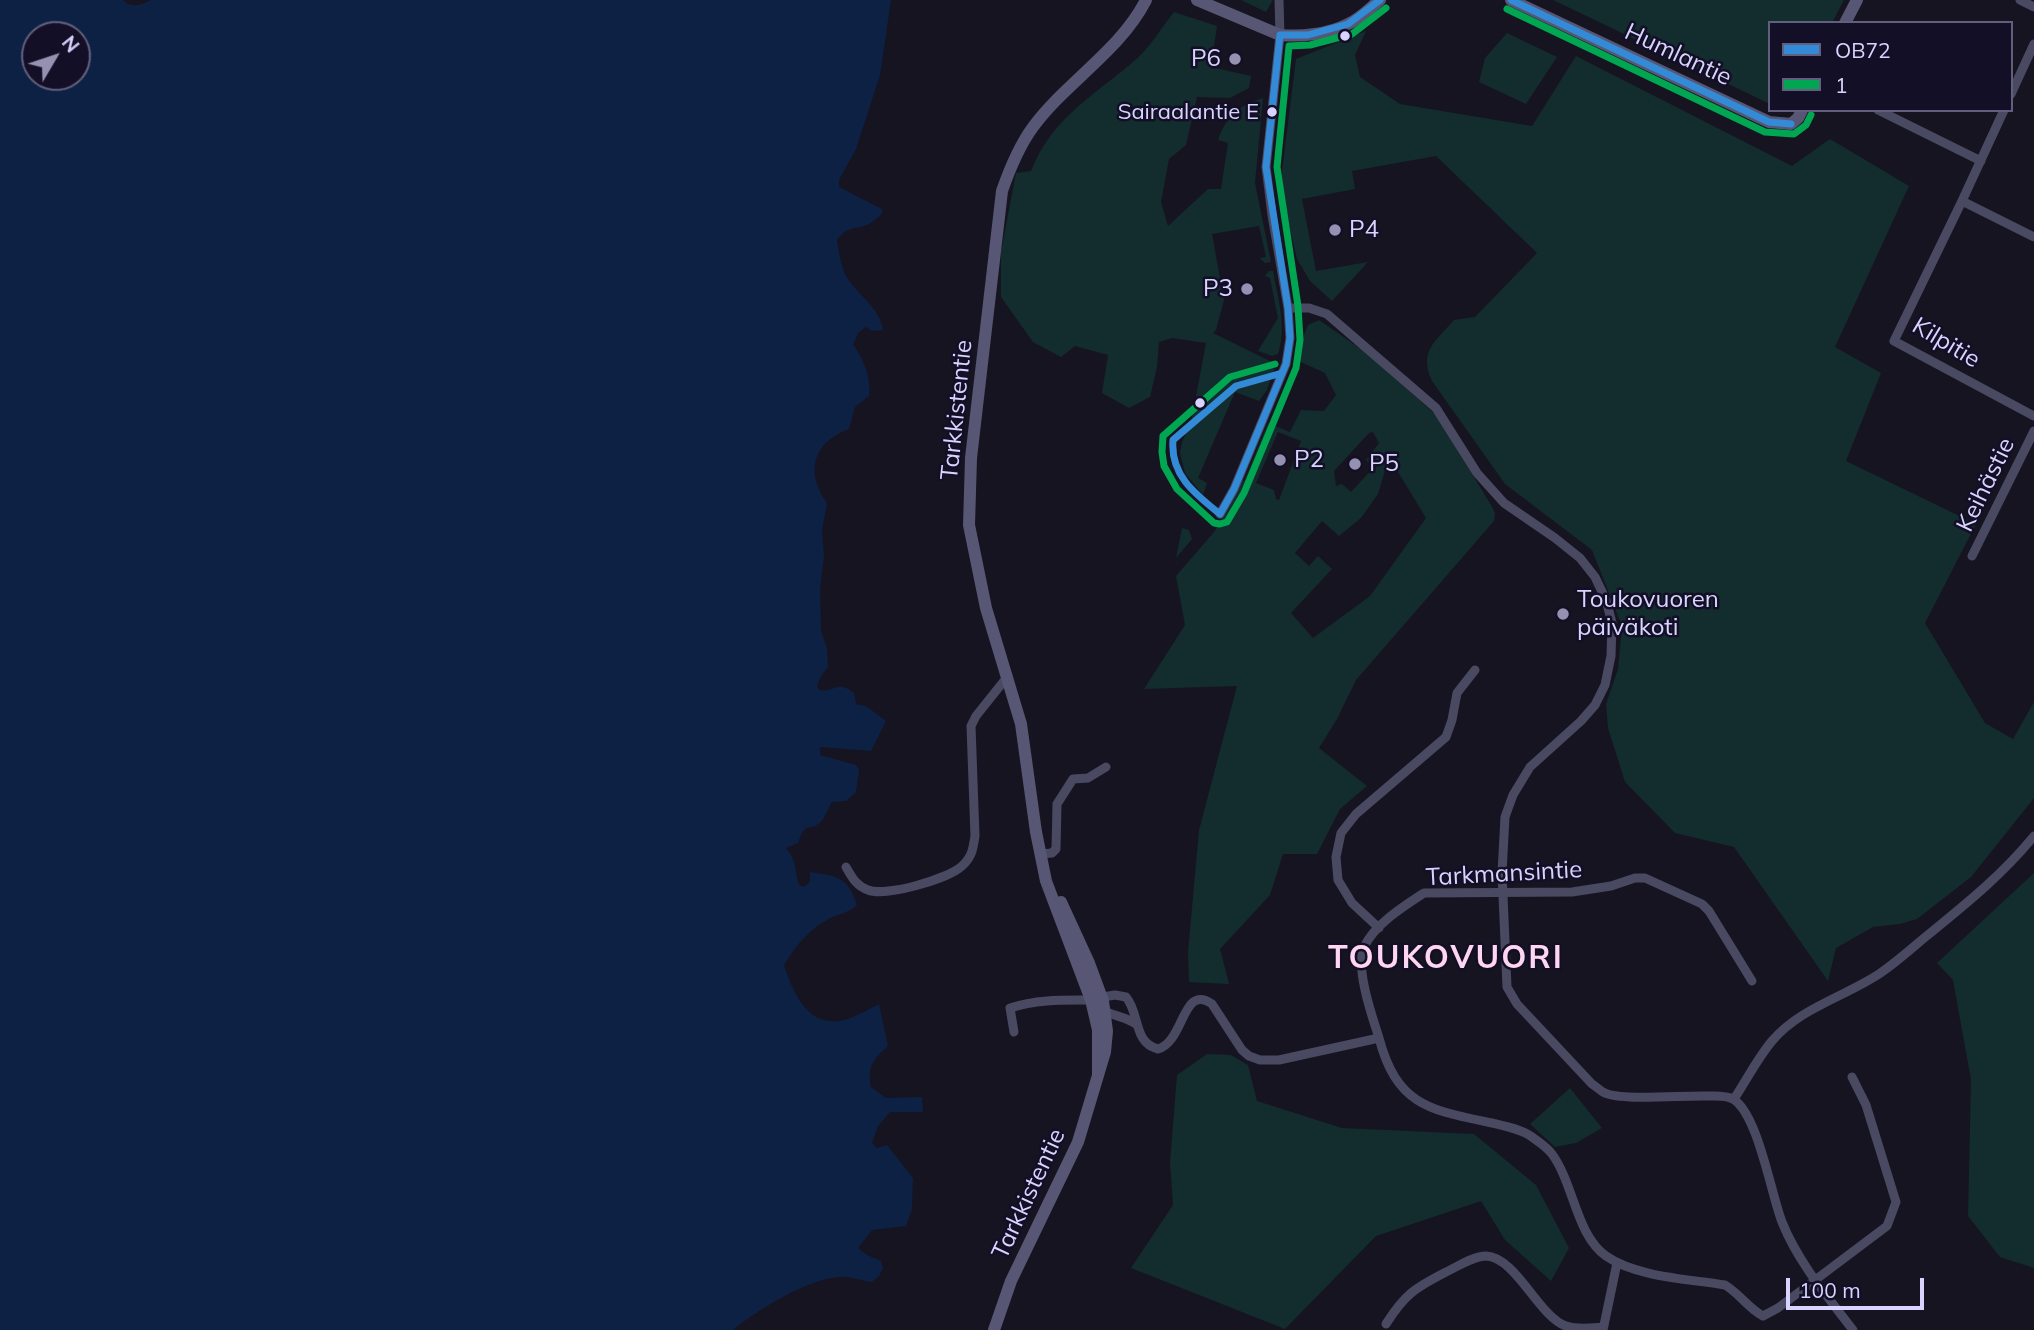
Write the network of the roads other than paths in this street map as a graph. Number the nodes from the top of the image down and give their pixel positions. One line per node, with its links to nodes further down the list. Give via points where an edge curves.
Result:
1 (1146, 0): 25 (street, Tarkkistentie, via 1121,34 1033,126 1002,191 971,458 969,525 986,608)
2 (1197, 0): 10 (street)
3 (1279, 0): 10 (street)
4 (1380, 0): 10 (street, via 1348,24 1308,35)
5 (1511, 0): 13 (street, Humlantie, via 1769,122 1791,124)
6 (1857, 0): 9 (street)
7 (2020, 0): 8 (street)
8 (2034, 7)
9 (1846, 21)
10 (1280, 35): 19 (street, via 1266,167)
11 (2034, 44): 12 (street)
12 (2013, 90)
13 (1801, 112)
14 (1882, 112): 16 (street)
15 (2003, 112): 16 (street)
16 (1981, 161): 17 (street)
17 (1962, 201): 18 (street); 20 (street, Kilpitie, via 1894,341)
18 (2034, 237)
19 (1288, 308): 22 (street, via 1286,364); 30 (street, via 1327,314 1436,408 1477,473 1504,503 1580,558 1606,600 1612,622 1605,685 1581,721 1530,767 1513,796 1506,817)
20 (2034, 416)
21 (2034, 431): 23 (street, Keihästie)
22 (1220, 514)
23 (1972, 556)
24 (1475, 670): 31 (street, via 1457,693 1446,737 1356,814 1341,834 1338,880 1352,902)
25 (1007, 676): 28 (street, Tarkkistentie, via 1021,724); 29 (street, via 971,726 973,853 947,876 892,890 872,892 859,886)
26 (1106, 767): 28 (street, via 1088,778 1073,779 1063,792 1057,804 1056,849)
27 (2034, 836): 40 (street, via 1995,880 1891,966 1794,1021 1772,1041)
28 (1042, 860): 33 (street, Tarkkistentie, via 1073,926)
29 (846, 867)
30 (1503, 893): 31 (street, Tarkmansintie, via 1424,893); 32 (street, Tarkmansintie, via 1572,892 1645,878 1702,904); 40 (street, via 1507,987 1517,1004 1592,1084 1619,1096)
31 (1379, 928): 37 (street, Tarkmansintie, via 1364,948 1361,969)
32 (1752, 981)
33 (1096, 998): 34 (street, Tarkkistentie); 35 (street, via 1126,997); 36 (street, via 1028,1002 1010,1008); 38 (street, Tarkkistentie)
34 (1105, 1012): 35 (street); 38 (street, Tarkkistentie, via 1105,1052)
35 (1136, 1024): 37 (street, via 1149,1046 1162,1048 1174,1038 1192,1001 1206,1000 1242,1050 1269,1061)
36 (1014, 1032)
37 (1378, 1038): 41 (street, Tarkmansintie, via 1394,1077 1421,1104 1511,1128 1545,1147 1561,1171 1593,1244)
38 (1098, 1074): 45 (street, Tarkkistentie, via 1078,1142 1011,1281)
39 (1852, 1077): 42 (street, via 1866,1105 1896,1202 1887,1226)
40 (1734, 1100): 42 (street, via 1746,1112 1782,1222)
41 (1617, 1263): 42 (street, via 1725,1285 1763,1315); 44 (street)
42 (1815, 1279): 46 (street)
43 (1386, 1324): 44 (street, via 1417,1287 1486,1256 1516,1275 1559,1322 1580,1329)
44 (1603, 1329)
45 (994, 1330)
46 (1853, 1330)

